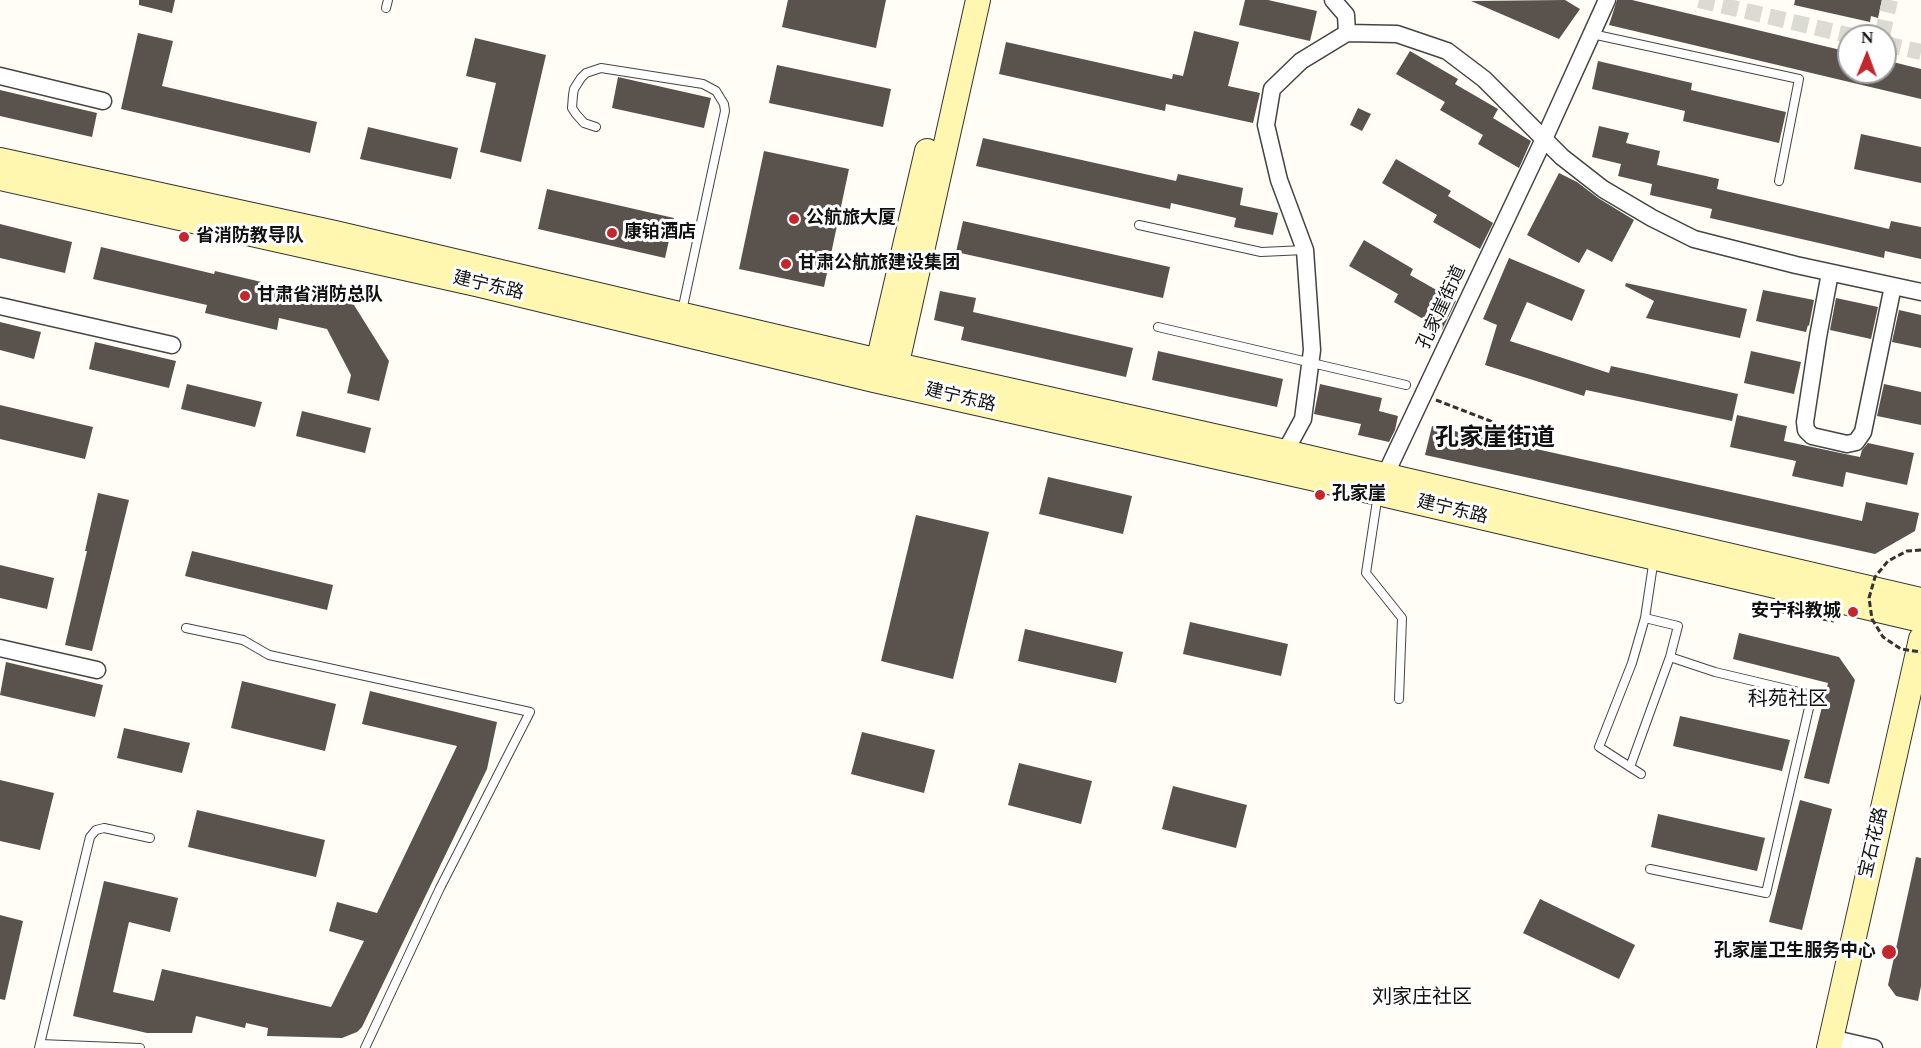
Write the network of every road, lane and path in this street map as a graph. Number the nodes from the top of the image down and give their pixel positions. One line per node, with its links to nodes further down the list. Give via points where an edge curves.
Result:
1 (962, 0): 24 (main road)
2 (978, 0): 24 (main road)
3 (1333, 0): 5 (street, via 1346,15)
4 (1606, 0): 6 (street, 孔家崖街道)
5 (1347, 33): 10 (street, via 1397,34 1447,51 1484,79); 15 (street, via 1301,61 1272,89 1266,125 1279,180)
6 (1592, 34): 10 (street, 孔家崖街道); 13 (lane, via 1799,79)
7 (0, 76): 8 (street)
8 (103, 101)
9 (596, 127): 20 (lane, via 584,123 576,114 572,108 573,95 586,73 601,68 703,84 716,91 724,104)
10 (1544, 139): 16 (street, via 1603,189 1694,239); 26 (street, 孔家崖街道)
11 (0, 160): 20 (main road, 建宁东路, via 335,233)
12 (0, 178): 24 (main road, 建宁东路)
13 (1779, 181)
14 (1138, 225): 15 (lane, via 1261,252)
15 (1305, 250): 23 (street)
16 (1830, 273): 17 (street); 17 (street, via 1805,422 1812,436 1847,444 1856,442 1863,432)
17 (1893, 286): 18 (street)
18 (1921, 292)
19 (0, 306): 22 (street)
20 (681, 315): 24 (main road, 建宁东路)
21 (1158, 327): 23 (lane)
22 (172, 345)
23 (1311, 362): 25 (lane); 28 (street, via 1303,419)
24 (886, 372): 28 (main road, 建宁东路); 29 (main road, 建宁东路)
25 (1406, 385)
26 (1423, 395): 27 (path, via 1498,424); 29 (street, 孔家崖街道)
27 (1543, 435)
28 (1285, 452): 29 (main road, 建宁东路)
29 (1381, 485): 31 (main road, 建宁东路); 32 (main road, 建宁东路); 45 (lane, via 1366,573 1402,618)
30 (1921, 550): 39 (path, bridge, via 1897,555 1875,577 1869,609)
31 (1654, 558): 34 (lane); 35 (main road, 建宁东路)
32 (1921, 600)
33 (1782, 612): 36 (path)
34 (1645, 618): 43 (lane, via 1678,626); 46 (lane, via 1599,747)
35 (1921, 620)
36 (1834, 621)
37 (1866, 627): 39 (path)
38 (186, 628): 53 (lane, via 243,640 269,655 530,712 440,888)
39 (1877, 629): 42 (path, bridge, via 1901,649)
40 (1921, 639): 50 (main road, 宝石花路)
41 (0, 648): 44 (street)
42 (1921, 652)
43 (1670, 657): 46 (lane); 49 (lane, via 1812,695 1766,894)
44 (97, 670)
45 (1399, 699)
46 (1630, 767): 47 (lane)
47 (1641, 774)
48 (150, 838): 51 (lane, via 104,828 90,837)
49 (1650, 869)
50 (1830, 1043): 54 (street)
51 (39, 1046): 52 (lane)
52 (140, 1048)
53 (365, 1048)
54 (1874, 1048)

